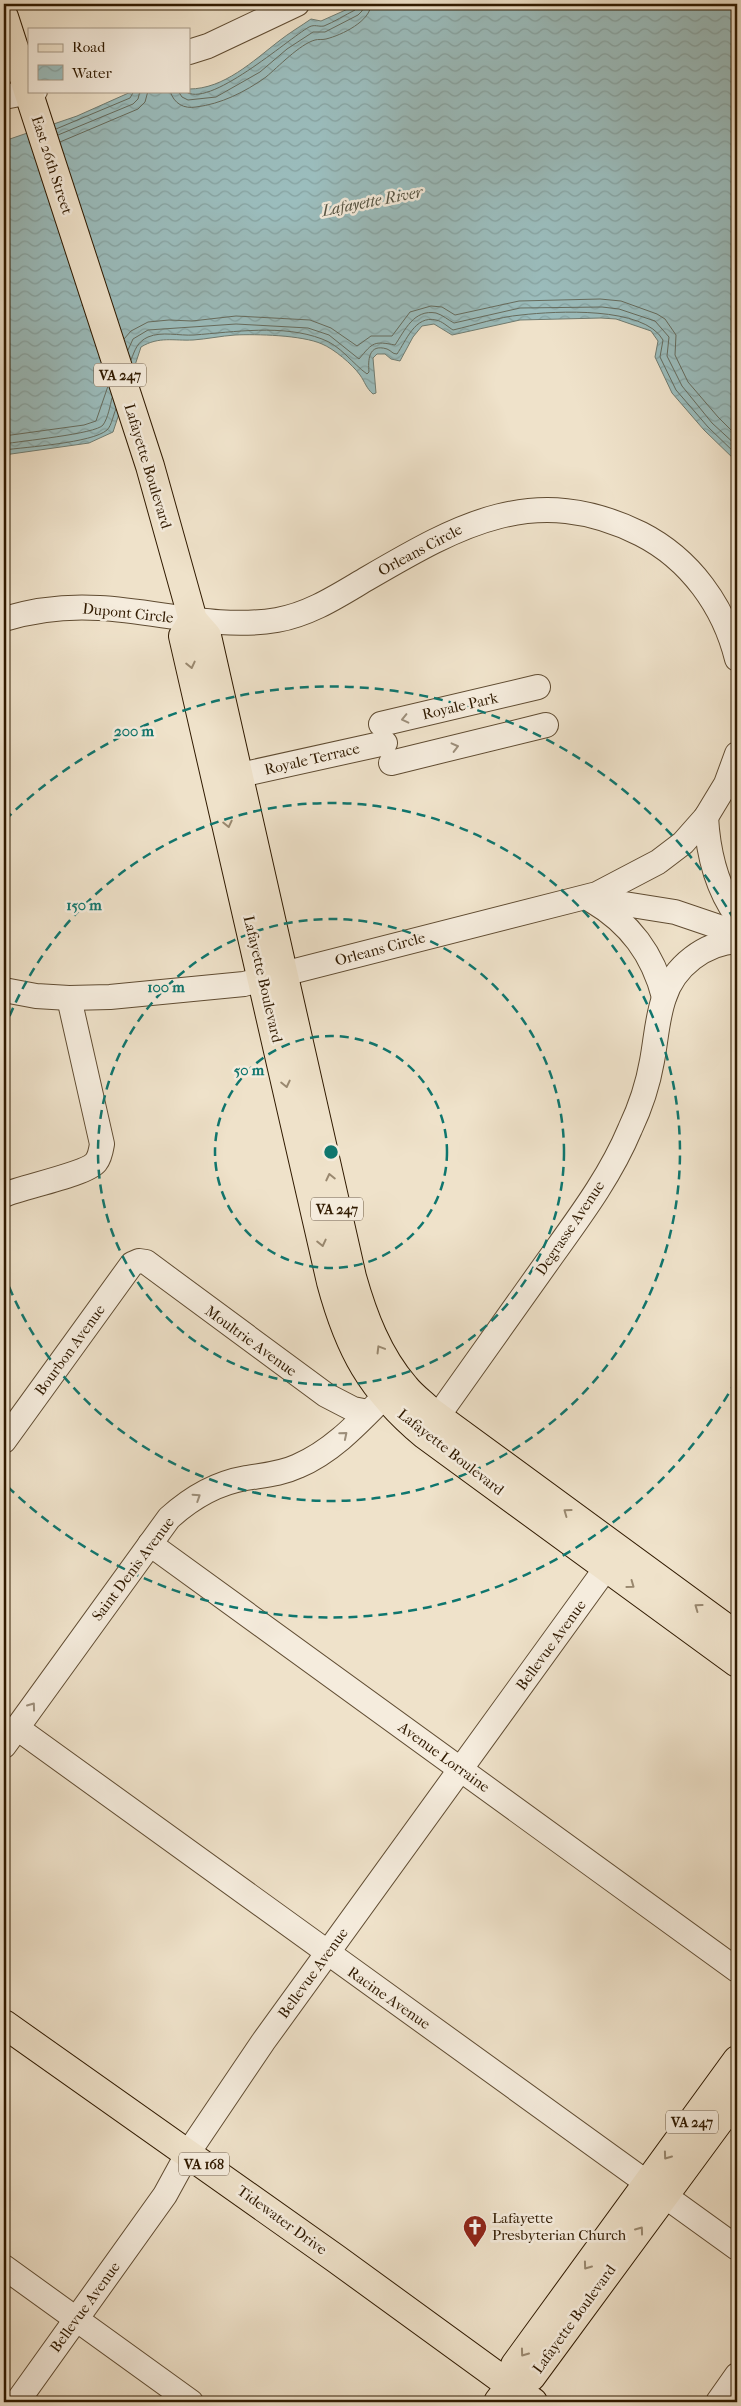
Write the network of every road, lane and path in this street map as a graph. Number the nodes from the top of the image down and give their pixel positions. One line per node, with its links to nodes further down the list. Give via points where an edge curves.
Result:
1 (296, 4): 3 (street)
2 (4, 17): 4 (main road, East 26th Street / VA 247)
3 (190, 52)
4 (22, 93): 5 (main road, East 26th Street / VA 247, via 37,119)
5 (91, 285): 7 (main road, Lafayette Boulevard / VA 247, via 150,466)
6 (4, 619): 7 (street, Dupont Circle, via 68,607)
7 (192, 620): 8 (street, Orleans Circle, via 254,623 304,613 455,530 496,516 551,510 600,518 625,526 672,554 707,592 723,619); 13 (main road, Lafayette Boulevard / VA 247, via 207,636)
8 (737, 659)
9 (538, 687): 11 (street, Royale Park, one-way to 11)
10 (546, 725): 11 (street, one-way to 10)
11 (386, 744): 13 (street, Royale Terrace)
12 (737, 754): 14 (street, Orleans Circle, via 726,784)
13 (228, 778): 19 (main road, Lafayette Boulevard / VA 247)
14 (706, 817): 15 (street, Orleans Circle, via 683,843 658,862 625,881); 16 (street, via 712,863 720,887)
15 (585, 897): 17 (street, via 675,912); 19 (street, Orleans Circle); 21 (street, Degrasse Avenue, via 612,914 640,942 658,976)
16 (737, 916)
17 (737, 933)
18 (737, 941): 21 (street, Degrasse Avenue, via 710,946 697,954 682,967)
19 (273, 977): 22 (street, via 204,989); 25 (main road, Lafayette Boulevard / VA 247, via 361,1310 372,1334)
20 (4, 990): 22 (street)
21 (664, 997): 26 (street, Degrasse Avenue, via 644,1093 618,1157 590,1202)
22 (69, 998): 23 (street, via 102,1144 100,1154 96,1162 82,1172)
23 (4, 1195)
24 (139, 1262): 25 (street, Moultrie Avenue, via 146,1262 326,1395 353,1409); 27 (street, Bourbon Avenue, via 132,1264)
25 (384, 1396): 26 (main road, Lafayette Boulevard / VA 247); 28 (street, Saint Denis Avenue, one-way to 25, via 169,1518 200,1495 222,1484 279,1473 320,1454 346,1434)
26 (431, 1426): 29 (main road, Lafayette Boulevard / VA 247)
27 (4, 1441)
28 (150, 1544): 32 (street, Saint Denis Avenue, one-way to 28); 33 (street, Avenue Lorraine)
29 (613, 1559): 30 (main road, Lafayette Boulevard / VA 247, one-way to 29); 31 (main road, Lafayette Boulevard / VA 247, one-way to 31); 33 (street, Bellevue Avenue)
30 (737, 1636)
31 (737, 1663)
32 (10, 1737): 34 (street, Racine Avenue)
33 (460, 1769): 34 (street, Bellevue Avenue); 35 (street, Avenue Lorraine)
34 (326, 1954): 39 (street, Bellevue Avenue); 40 (street, Racine Avenue)
35 (737, 1970)
36 (4, 2024): 39 (main road, Tidewater Drive / VA 168)
37 (737, 2060): 40 (main road, Lafayette Boulevard / VA 247, one-way to 40)
38 (737, 2097): 40 (main road, Lafayette Boulevard / VA 247)
39 (188, 2153): 43 (street, Bellevue Avenue, via 165,2195); 45 (main road, Tidewater Drive / VA 168)
40 (656, 2190): 41 (street, Racine Avenue); 45 (main road, Lafayette Boulevard / VA 247, via 531,2377)
41 (737, 2248)
42 (4, 2267): 43 (street)
43 (75, 2320): 46 (street, Bellevue Avenue); 47 (street)
44 (737, 2375): 49 (street)
45 (504, 2394): 48 (main road, Tidewater Drive / VA 168)
46 (16, 2402)
47 (192, 2402)
48 (533, 2402)
49 (718, 2402)

